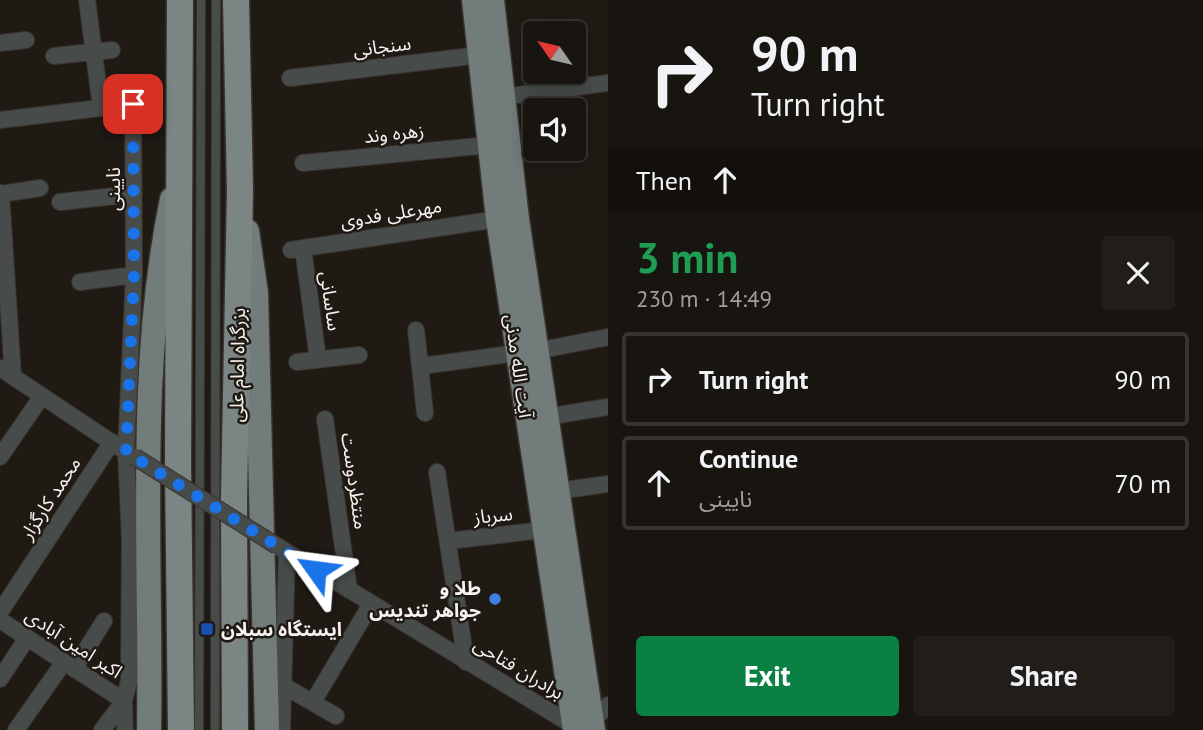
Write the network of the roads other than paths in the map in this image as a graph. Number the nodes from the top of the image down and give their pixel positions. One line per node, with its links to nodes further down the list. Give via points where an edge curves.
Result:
1 (87, 0): 11 (street)
2 (180, 0): 21 (highway)
3 (201, 0): 71 (lane)
4 (216, 0): 72 (lane)
5 (236, 0): 23 (highway, بزرگراه امام علی)
6 (474, 0): 12 (main road, آیت الله مدنی)
7 (492, 0): 16 (main road, آیت الله مدنی)
8 (26, 40): 9 (street)
9 (0, 43)
10 (112, 50): 11 (street)
11 (93, 51): 13 (street); 17 (street)
12 (480, 55): 14 (street, سنجانی); 19 (main road, آیت الله مدنی)
13 (54, 56)
14 (290, 78)
15 (608, 83): 16 (street)
16 (502, 97): 33 (main road, آیت الله مدنی)
17 (101, 108): 18 (street); 25 (street, نایینی, via 133,104)
18 (0, 120)
19 (489, 145): 20 (street, زهره وند); 27 (main road, آیت الله مدنی)
20 (303, 163)
21 (179, 168): 69 (main road, via 164,240 148,446); 70 (highway)
22 (40, 188): 24 (street)
23 (240, 190): 73 (highway, بزرگراه امام علی); 74 (main road, via 256,293)
24 (1, 193): 38 (street)
25 (134, 194): 26 (street); 29 (street, نایینی)
26 (60, 202)
27 (498, 219): 28 (street, مهرعلی فدوی); 33 (main road, آیت الله مدنی)
28 (297, 249): 35 (street, ساسانی)
29 (134, 275): 30 (street); 44 (street, نایینی)
30 (80, 282)
31 (416, 330): 37 (street)
32 (608, 337): 33 (street)
33 (526, 352): 37 (street); 42 (main road, آیت الله مدنی); 49 (main road, آیت الله مدنی)
34 (359, 355): 35 (street, ساسانی)
35 (318, 359): 36 (street, ساسانی)
36 (297, 362)
37 (422, 366): 41 (street)
38 (6, 372): 39 (street)
39 (42, 396): 44 (street); 45 (street)
40 (608, 407): 42 (street)
41 (425, 413)
42 (546, 417): 48 (main road, آیت الله مدنی)
43 (325, 419): 52 (street, منتظردوست)
44 (124, 450): 51 (street, برادران فتاحی, bridge); 54 (street, محمد کارگزار); 62 (street, نایینی, via 130,540 130,681)
45 (0, 457)
46 (437, 472): 50 (street, سرباز)
47 (608, 484): 48 (street)
48 (558, 491): 65 (main road, آیت الله مدنی)
49 (543, 530): 50 (street, سرباز); 65 (main road, آیت الله مدنی)
50 (448, 541): 58 (street, سرباز)
51 (288, 553): 52 (street, برادران فتاحی); 61 (street)
52 (349, 590): 53 (street, برادران فتاحی)
53 (371, 604): 58 (street, برادران فتاحی); 63 (street)
54 (0, 612)
55 (0, 621): 57 (street, اکبر امین آبادی)
56 (104, 621): 59 (street)
57 (27, 638): 59 (street, اکبر امین آبادی); 60 (street)
58 (466, 662): 65 (street, برادران فتاحی)
59 (69, 665): 62 (street, اکبر امین آبادی); 66 (street)
60 (0, 679)
61 (284, 686): 63 (street); 75 (street)
62 (124, 701): 67 (street); 68 (street, نایینی)
63 (313, 702): 64 (street)
64 (336, 716)
65 (588, 722)
66 (16, 730)
67 (102, 730)
68 (125, 730)
69 (149, 730)
70 (180, 730)
71 (199, 730)
72 (215, 730)
73 (234, 730)
74 (267, 730)
75 (282, 730)

